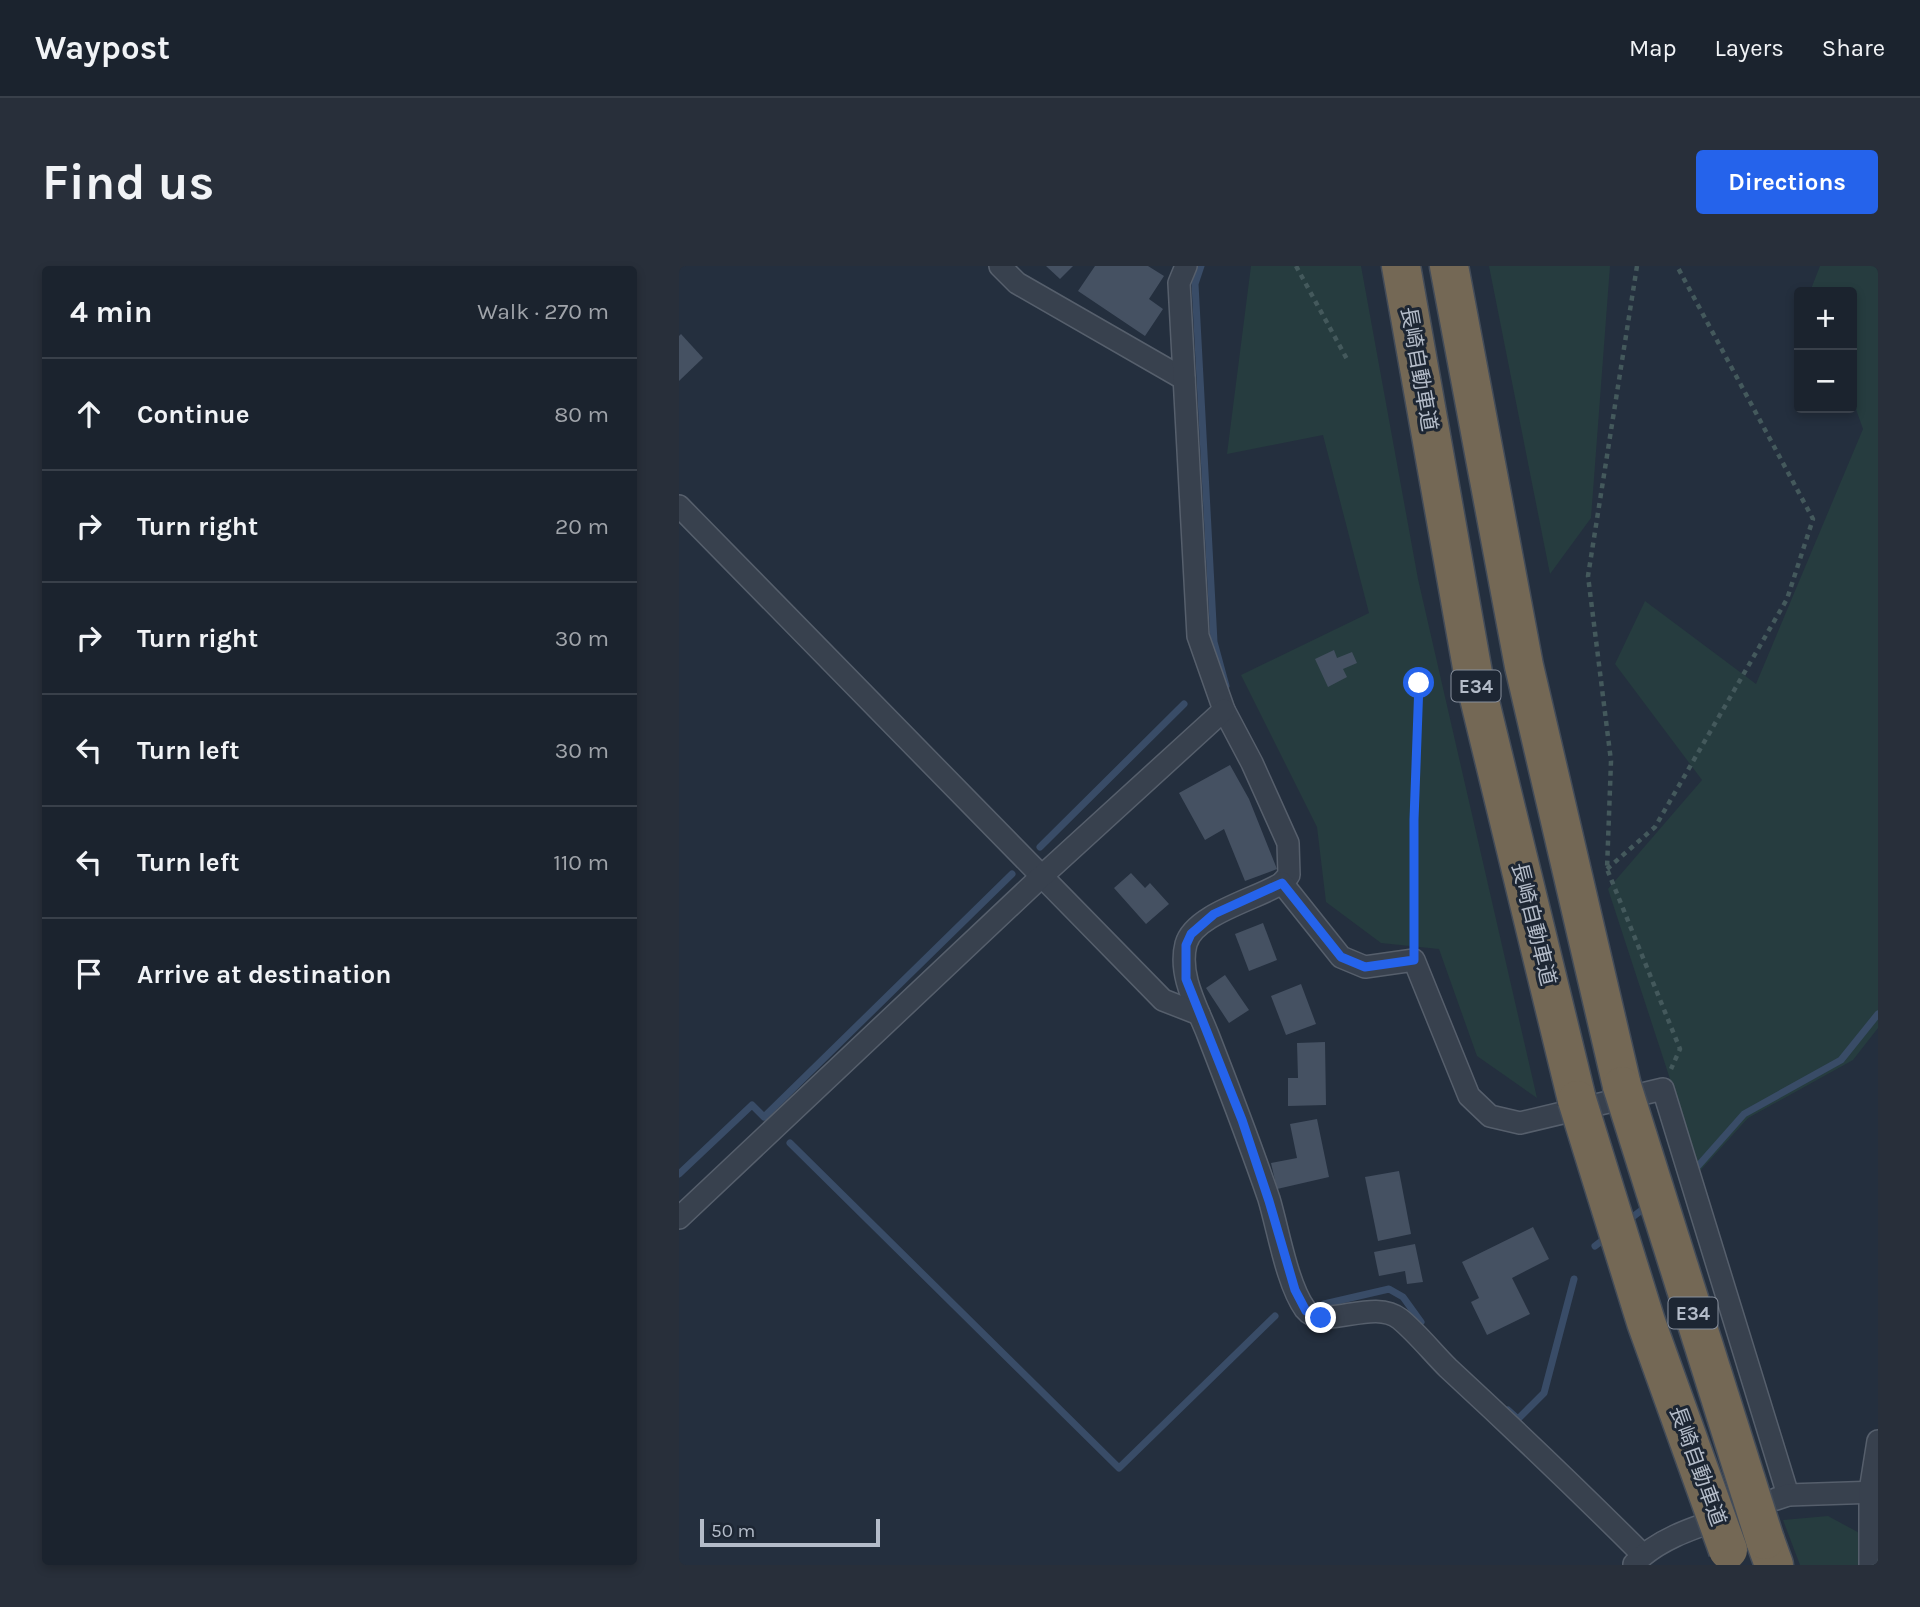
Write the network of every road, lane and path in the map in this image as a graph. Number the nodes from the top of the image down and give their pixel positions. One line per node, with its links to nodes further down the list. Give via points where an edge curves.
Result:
1 (1000, 266): 9 (street, via 1017,283)
2 (1186, 266): 9 (street, via 1179,283)
3 (1296, 266): 8 (path)
4 (1401, 266): 24 (highway, 長崎自動車道 / E34, bridge, via 1473,673 1577,1100 1646,1322)
5 (1449, 266): 23 (highway, 長崎自動車道 / E34, bridge, via 1524,666 1622,1086)
6 (1637, 266): 13 (path, via 1588,576 1611,761)
7 (1677, 266): 13 (path, via 1813,519 1787,599 1655,827)
8 (1348, 360)
9 (1184, 379): 12 (street, via 1198,636)
10 (679, 506): 14 (street)
11 (1419, 683): 16 (path)
12 (1224, 710): 14 (street); 15 (street, via 1288,843 1289,875)
13 (1607, 869): 18 (path, via 1680,1049)
14 (1042, 876): 17 (street, via 1163,1000); 19 (street)
15 (1282, 883): 16 (street, via 1341,957 1365,967); 17 (street, via 1214,914 1191,934 1186,945 1186,979)
16 (1414, 960): 18 (street, via 1469,1096 1490,1116 1520,1123)
17 (1199, 1014): 25 (street, via 1242,1120 1295,1290 1306,1311 1321,1318 1383,1310 1399,1318 1524,1437)
18 (1663, 1089): 22 (street)
19 (679, 1218)
20 (1878, 1441): 21 (street)
21 (1874, 1492): 22 (street); 26 (street)
22 (1788, 1495): 25 (street, via 1680,1532)
23 (1769, 1552)
24 (1731, 1558)
25 (1637, 1560)
26 (1870, 1565)

